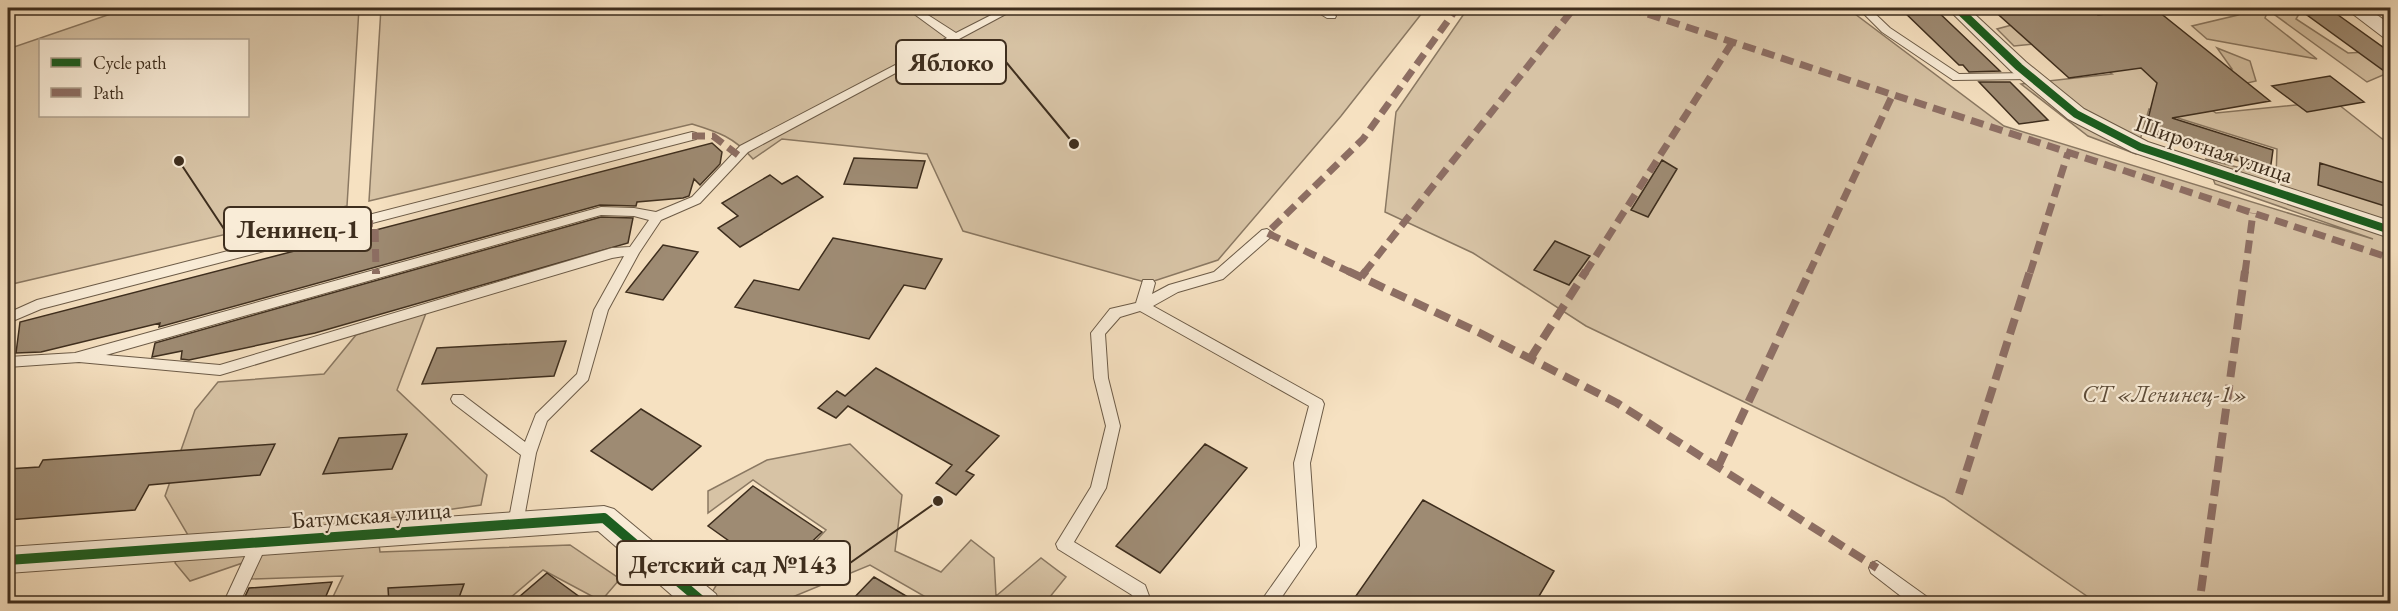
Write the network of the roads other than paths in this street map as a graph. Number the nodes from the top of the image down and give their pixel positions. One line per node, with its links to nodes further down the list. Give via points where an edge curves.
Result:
1 (911, 8): 9 (lane)
2 (1012, 8): 9 (lane)
3 (1316, 8): 7 (lane)
4 (1863, 8): 10 (lane, via 1886,30 1957,78)
5 (1957, 8): 10 (street, Широтная улица)
6 (2355, 8): 8 (street)
7 (1331, 16)
8 (2391, 33)
9 (954, 38): 12 (lane, via 744,149 696,200)
10 (2030, 76): 13 (street, Широтная улица, via 2076,114 2140,147)
11 (692, 136): 18 (lane, via 38,305)
12 (657, 217): 15 (lane); 19 (lane, via 601,211)
13 (2391, 230)
14 (1267, 233): 17 (lane, via 1218,276 1174,288)
15 (634, 251): 19 (lane, via 612,253 220,370); 22 (lane, via 602,310 583,376 541,418)
16 (1148, 283): 17 (lane)
17 (1142, 306): 29 (lane, via 1115,313 1098,333 1101,378 1113,426 1098,488 1064,544 1139,590); 30 (lane, via 1317,404 1302,463 1308,547)
18 (8, 318)
19 (75, 358): 20 (lane)
20 (8, 362)
21 (458, 399): 22 (lane)
22 (529, 453): 23 (lane)
23 (516, 524): 24 (street, Батумская улица); 28 (street, Батумская улица, via 604,518)
24 (261, 542): 25 (street, Батумская улица); 27 (lane)
25 (8, 560)
26 (1877, 568): 31 (lane)
27 (231, 603)
28 (705, 603)
29 (1144, 603)
30 (1267, 603)
31 (1924, 603)

